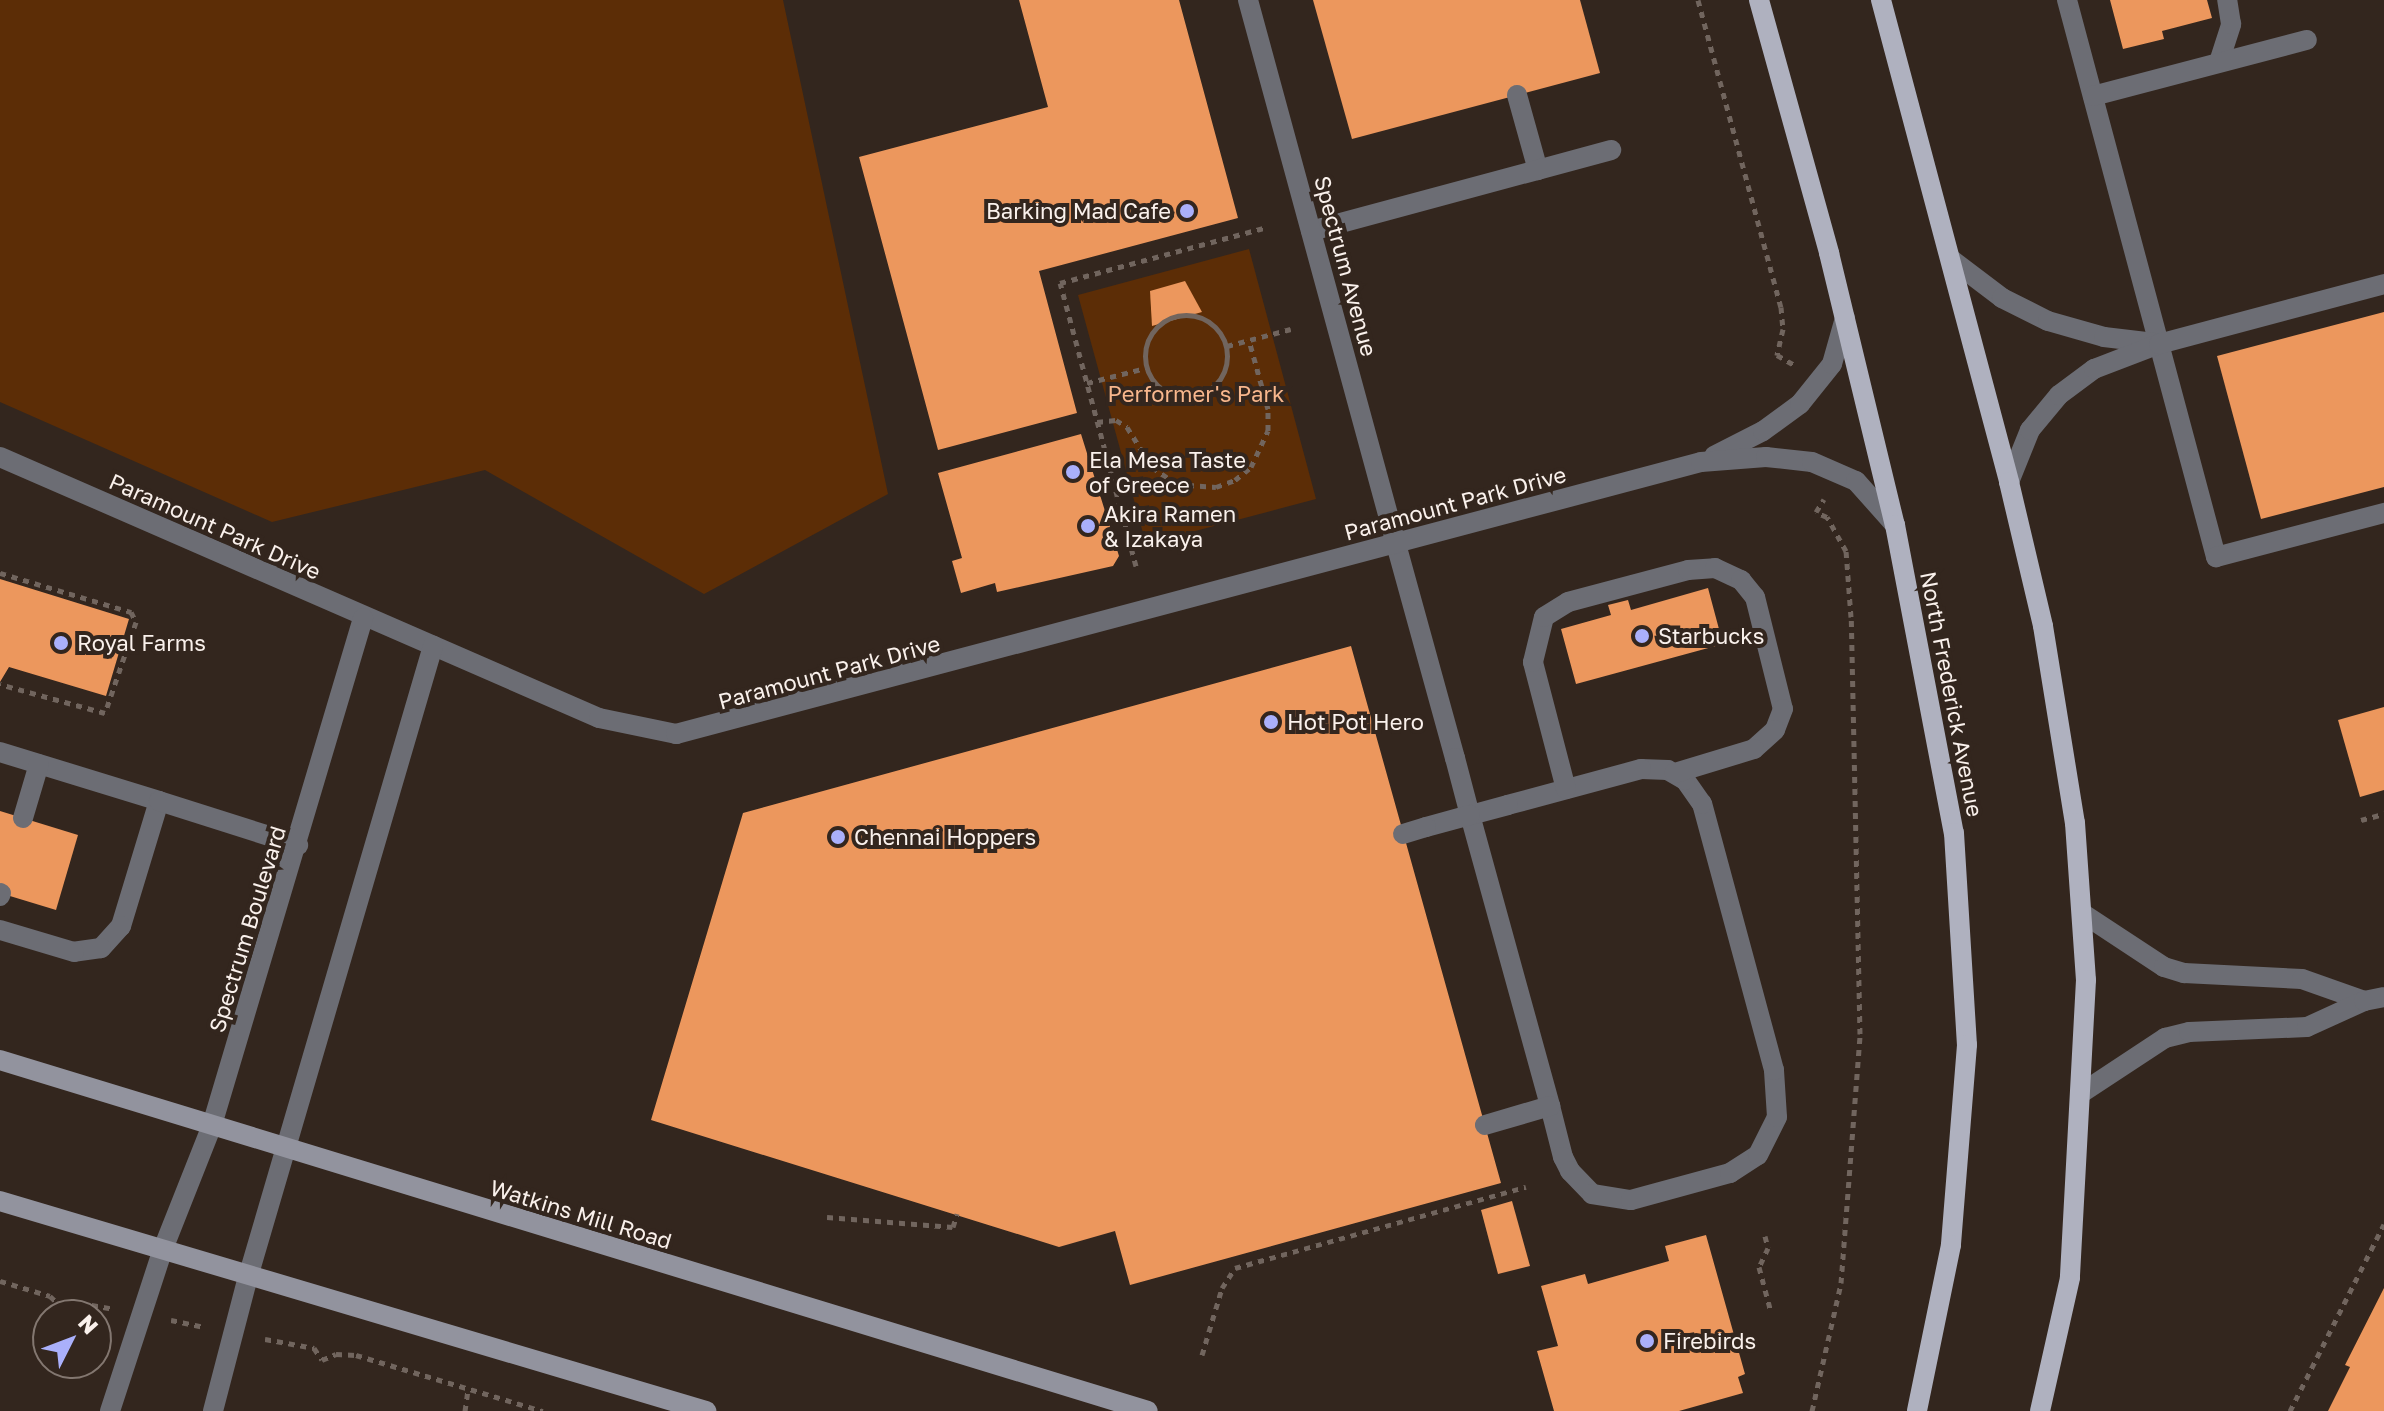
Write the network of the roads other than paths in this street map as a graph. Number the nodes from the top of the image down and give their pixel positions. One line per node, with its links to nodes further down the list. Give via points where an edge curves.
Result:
1 (1248, 0): 12 (street, Spectrum Avenue)
2 (1759, 0): 15 (main road, North Frederick Avenue)
3 (1881, 0): 13 (main road)
4 (2067, 0): 9 (street)
5 (2227, 0): 7 (street, via 2231,24)
6 (2307, 40): 7 (street)
7 (2219, 62): 9 (street)
8 (1517, 95): 11 (street)
9 (2093, 96): 16 (street)
10 (1611, 150): 11 (street)
11 (1538, 170): 12 (street)
12 (1311, 231): 22 (street, Spectrum Avenue)
13 (1952, 260): 16 (street, via 2002,298 2048,321 2104,337); 19 (main road)
14 (2384, 284): 16 (street)
15 (1845, 318): 18 (street, Paramount Park Drive, via 1832,364 1804,399 1763,431); 21 (main road, North Frederick Avenue)
16 (2159, 344): 19 (street, via 2094,369 2059,395 2030,430); 20 (street, via 2216,557)
17 (0, 457): 23 (street, Paramount Park Drive)
18 (1701, 462): 21 (street, Paramount Park Drive, via 1766,457 1822,466 1856,481); 22 (street, Paramount Park Drive)
19 (2009, 482): 34 (main road, via 2060,719)
20 (2384, 513)
21 (1895, 525): 50 (main road, North Frederick Avenue, via 1954,833 1967,1045 1951,1245)
22 (1396, 544): 24 (street, Paramount Park Drive, via 676,734 599,718); 30 (street, Spectrum Avenue)
23 (363, 618): 24 (street, Paramount Park Drive); 33 (street, Spectrum Boulevard)
24 (433, 646): 42 (street)
25 (0, 752): 26 (street)
26 (39, 764): 29 (street); 31 (street)
27 (1675, 773): 28 (street, via 1641,769); 28 (street, via 1754,749 1775,730 1783,709 1755,597 1741,580 1715,568 1688,570 1568,602 1544,617 1533,662); 39 (street, Spectrum Avenue, via 1702,804 1774,1070 1779,1094 1770,1137 1750,1162 1730,1173 1631,1200 1611,1200 1592,1194 1570,1171)
28 (1566, 789): 30 (street)
29 (159, 801): 33 (street); 35 (street, via 121,926 101,948 74,952)
30 (1470, 815): 32 (street); 39 (street, Spectrum Avenue)
31 (23, 818)
32 (1403, 834)
33 (298, 845): 40 (street, Spectrum Boulevard)
34 (2082, 913): 36 (street, via 2164,967 2184,973 2302,979); 38 (main road, via 2086,980)
35 (0, 930)
36 (2374, 999): 38 (street, via 2307,1027 2189,1032 2165,1038)
37 (0, 1060): 40 (main road, Watkins Mill Road)
38 (2080, 1094): 51 (main road, via 2070,1278)
39 (1550, 1106): 41 (street)
40 (212, 1125): 42 (main road, Watkins Mill Road); 44 (street, Spectrum Boulevard)
41 (1485, 1125)
42 (285, 1149): 45 (street); 49 (main road, Watkins Mill Road)
43 (0, 1201): 44 (main road)
44 (163, 1249): 45 (main road); 46 (street, Spectrum Boulevard)
45 (248, 1277): 47 (street); 48 (main road)
46 (110, 1411)
47 (213, 1411)
48 (706, 1411)
49 (1148, 1411)
50 (1917, 1411)
51 (2040, 1411)

